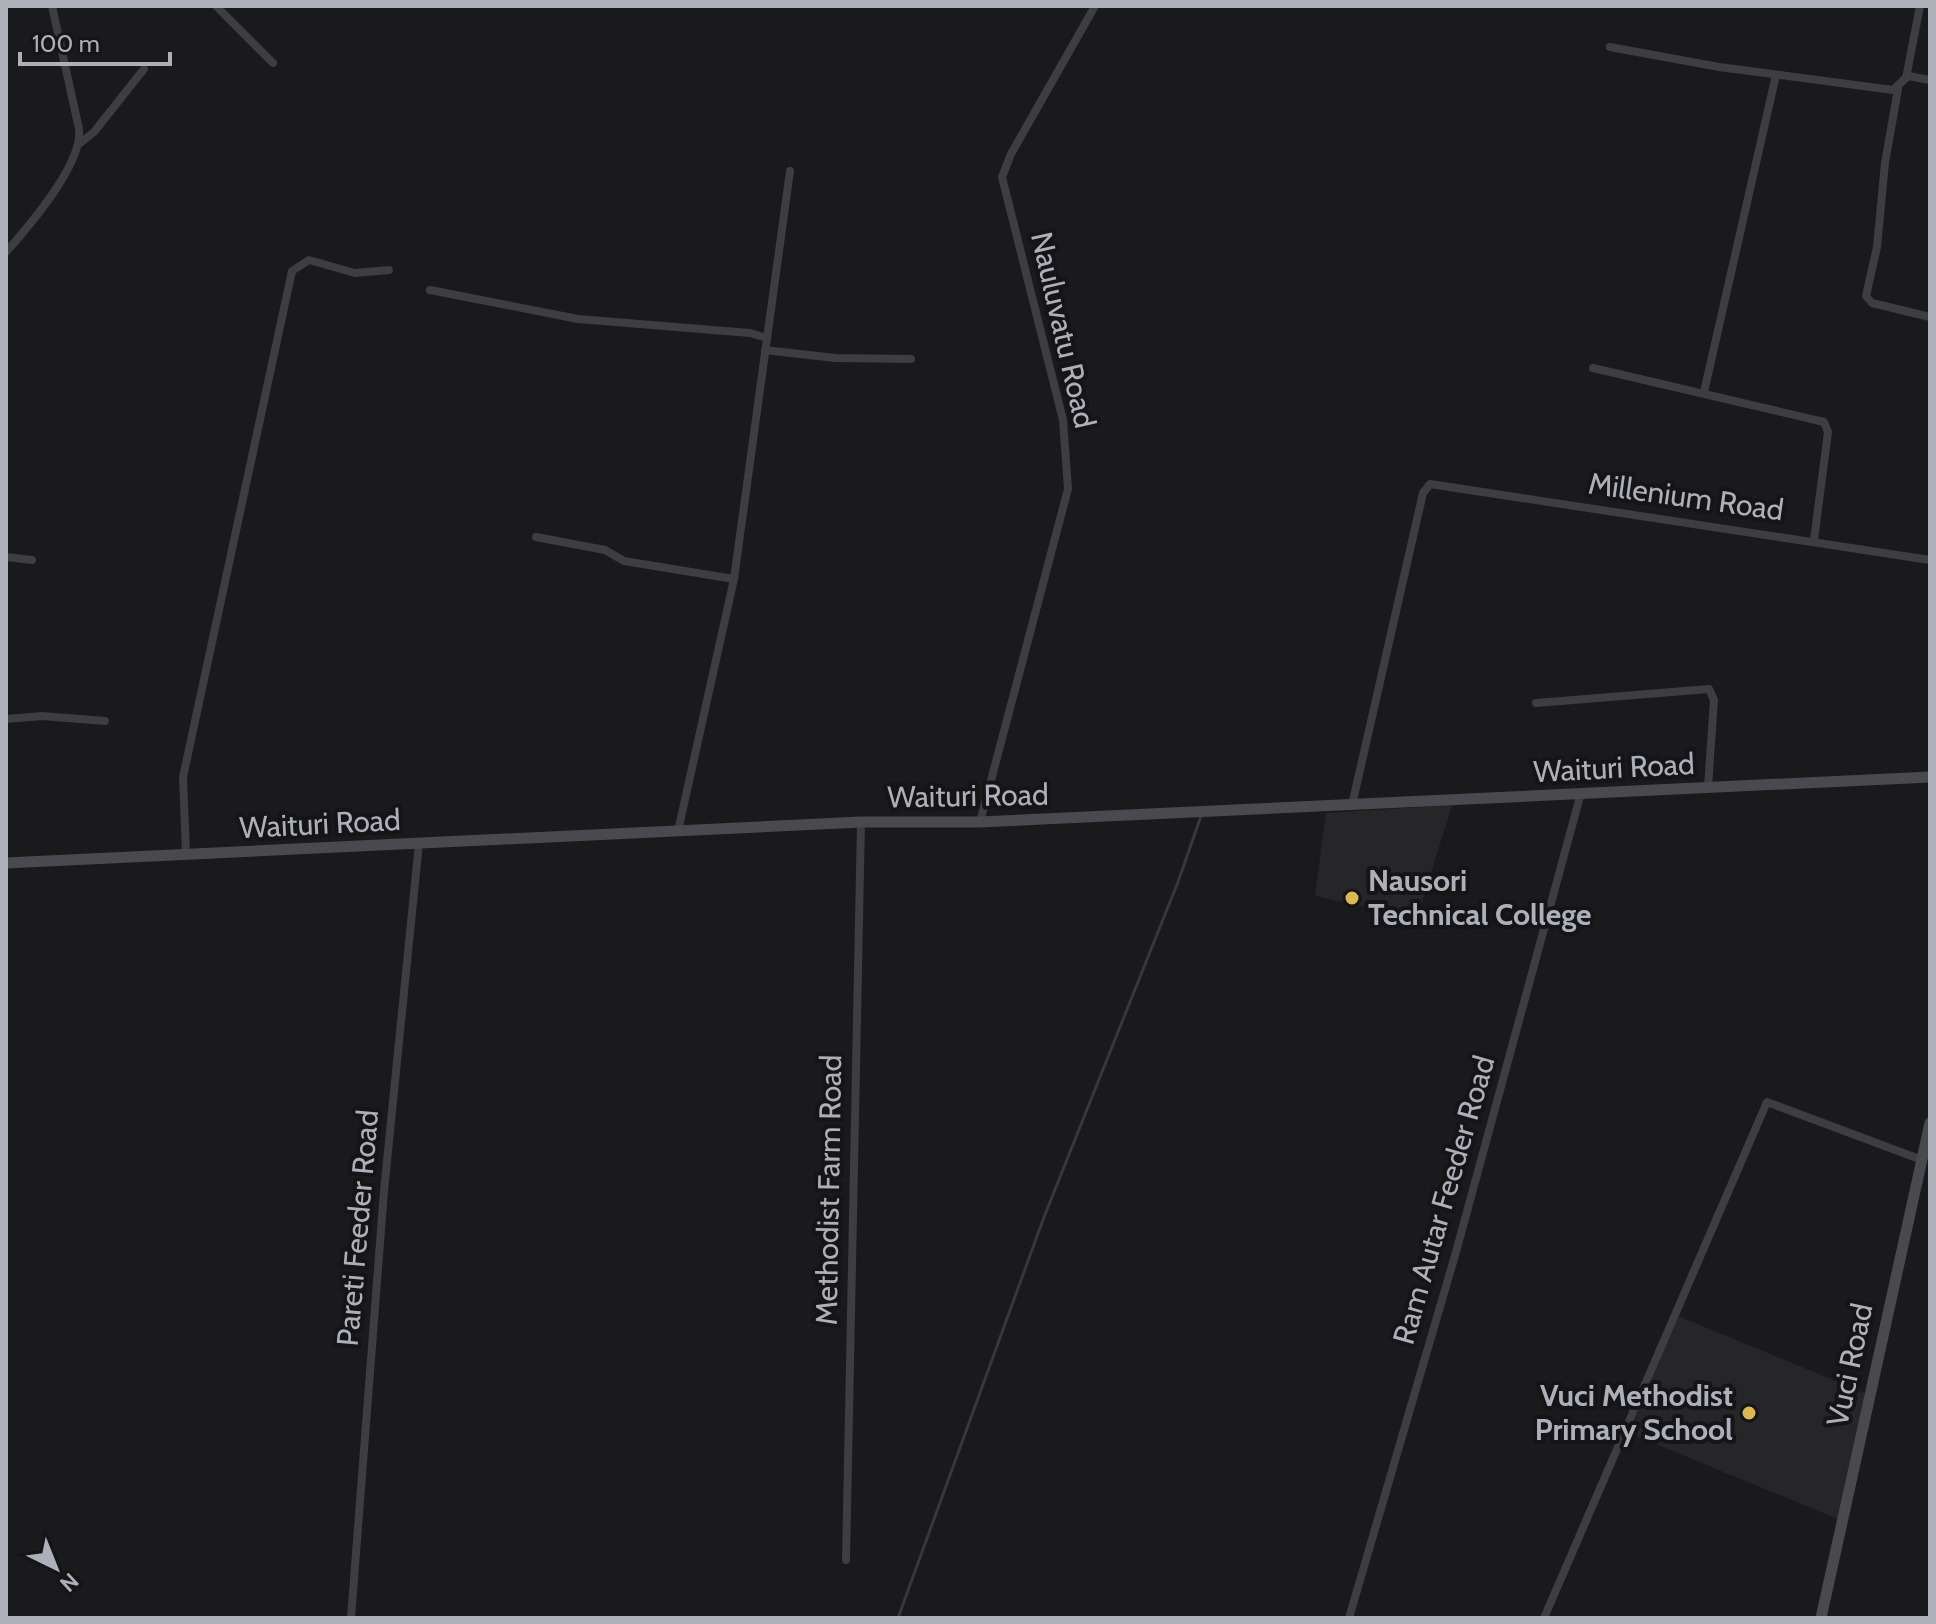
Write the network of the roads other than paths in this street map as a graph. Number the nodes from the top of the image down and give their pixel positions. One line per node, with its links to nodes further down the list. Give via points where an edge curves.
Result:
1 (52, 6): 12 (street)
2 (216, 6): 6 (street)
3 (1095, 6): 37 (street, Nauluvatu Road, via 1002,177 1063,420 1068,489)
4 (1920, 6): 9 (street)
5 (1610, 47): 8 (street)
6 (273, 63)
7 (144, 69): 12 (street)
8 (1776, 75): 11 (street); 22 (street)
9 (1906, 78): 10 (street); 11 (street)
10 (1930, 80)
11 (1898, 89): 17 (street, via 1866,296 1872,303)
12 (79, 144): 14 (street, via 42,208)
13 (790, 171): 18 (street)
14 (6, 252)
15 (389, 270): 40 (street, via 355,273 309,260 292,271 183,777)
16 (430, 290): 18 (street, via 578,319)
17 (1930, 317)
18 (767, 338): 19 (street)
19 (765, 350): 20 (street); 28 (street)
20 (911, 359)
21 (1593, 368): 22 (street)
22 (1704, 392): 24 (street, Millenium Road, via 1809,416 1827,426)
23 (536, 537): 28 (street, via 605,550 624,561)
24 (1814, 540): 27 (street, Millenium Road); 35 (street, Millenium Road, via 1430,484 1423,493)
25 (6, 557): 26 (street)
26 (32, 560)
27 (1930, 560)
28 (734, 579): 38 (street)
29 (1536, 703): 33 (street, via 1709,689 1714,700)
30 (6, 719): 31 (street)
31 (105, 721)
32 (1930, 777): 33 (main road, Waituri Road)
33 (1708, 787): 34 (main road, Waituri Road)
34 (1581, 793): 35 (main road, Waituri Road); 46 (street, Ram Autar Feeder Road)
35 (1352, 805): 37 (main road, Waituri Road)
36 (861, 822): 37 (main road, Waituri Road); 38 (main road, Waituri Road); 44 (street, Methodist Farm Road)
37 (980, 822)
38 (678, 831): 39 (main road, Waituri Road)
39 (419, 843): 40 (main road, Waituri Road); 45 (street, Pareti Feeder Road, via 383,1207)
40 (186, 854): 41 (main road, Waituri Road)
41 (6, 863)
42 (1930, 1123): 43 (main road, Vuci Road)
43 (1922, 1160): 47 (street, via 1767,1102); 48 (main road, Vuci Road)
44 (846, 1560)
45 (351, 1618)
46 (1349, 1618)
47 (1544, 1618)
48 (1821, 1618)

